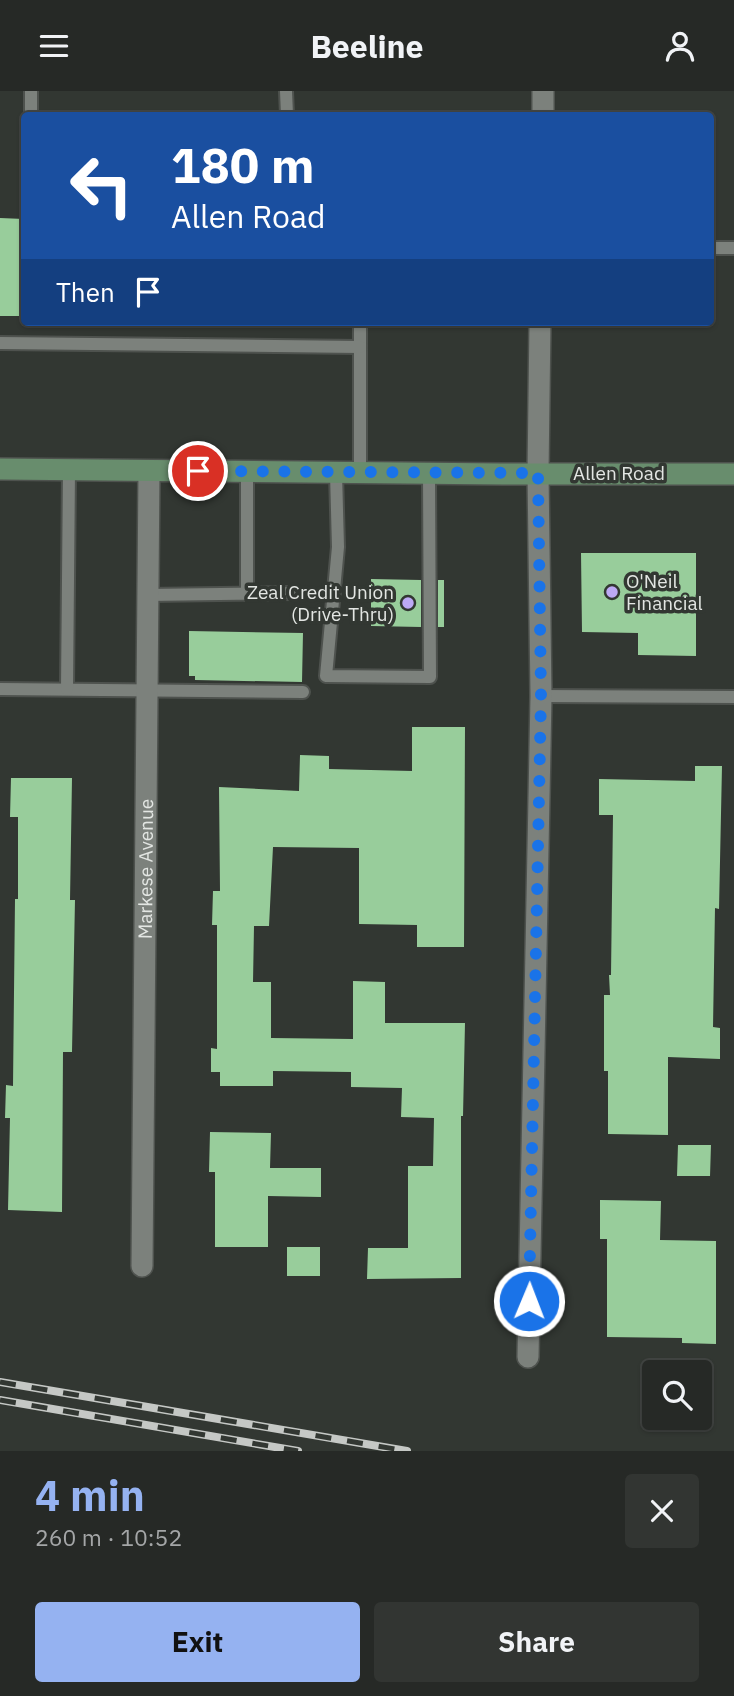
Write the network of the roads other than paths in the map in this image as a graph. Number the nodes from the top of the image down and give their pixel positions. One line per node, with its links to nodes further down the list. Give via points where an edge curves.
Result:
1 (32, 91): 4 (lane)
2 (286, 91): 5 (lane)
3 (543, 91): 6 (street)
4 (31, 112)
5 (287, 112)
6 (543, 112)
7 (714, 248): 8 (lane)
8 (734, 248)
9 (360, 326): 12 (lane)
10 (540, 326): 19 (street)
11 (0, 343): 12 (lane)
12 (360, 347): 18 (lane)
13 (0, 469): 14 (main road, Allen Road)
14 (69, 470): 15 (main road, Allen Road); 26 (lane)
15 (149, 471): 16 (main road, Allen Road); 24 (street, Markese Avenue)
16 (247, 472): 17 (main road, Allen Road); 23 (lane)
17 (336, 473): 18 (main road, Allen Road); 20 (lane, via 338,547 326,676 430,677)
18 (360, 473): 20 (main road, Allen Road)
19 (538, 473): 20 (main road, Allen Road); 21 (main road, Allen Road); 29 (street)
20 (429, 474)
21 (734, 474)
22 (295, 593): 23 (lane)
23 (247, 594): 24 (lane)
24 (147, 595): 27 (street, Markese Avenue)
25 (0, 689): 26 (lane)
26 (67, 689): 27 (lane)
27 (147, 690): 28 (lane); 31 (street, Markese Avenue)
28 (303, 692)
29 (541, 696): 30 (lane); 32 (street)
30 (734, 697)
31 (142, 1265)
32 (528, 1357)

